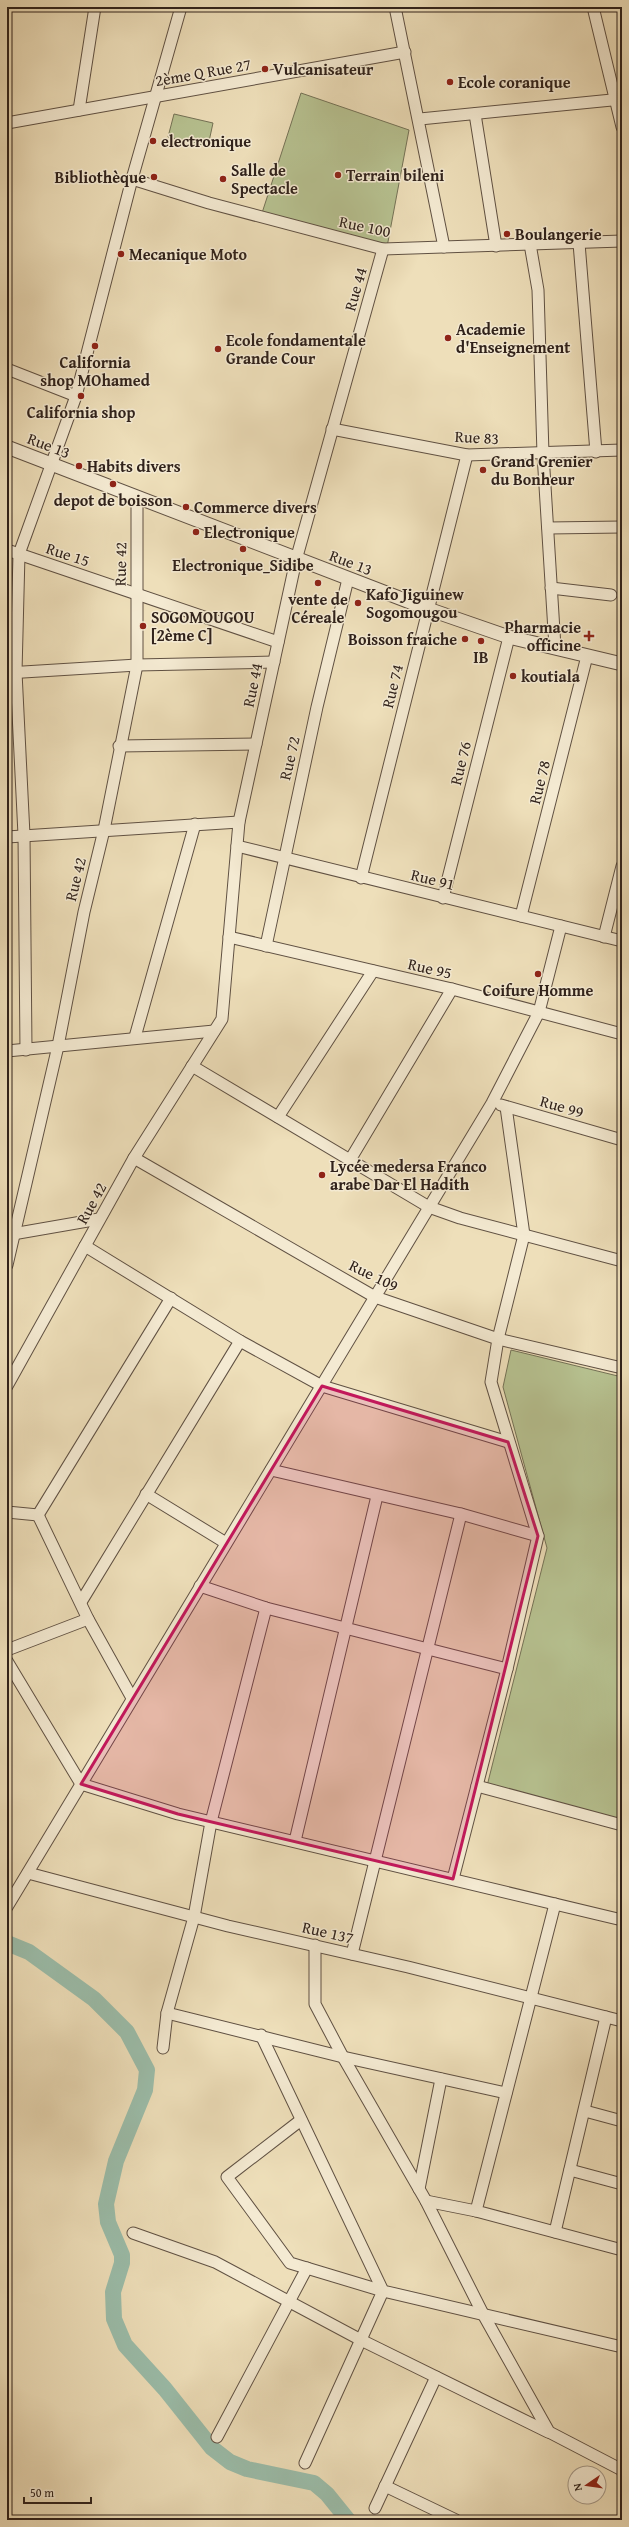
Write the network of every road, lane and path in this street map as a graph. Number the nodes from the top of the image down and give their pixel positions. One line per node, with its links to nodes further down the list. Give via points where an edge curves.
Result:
1 (95, 7): 8 (street)
2 (181, 7): 6 (street)
3 (395, 7): 5 (street)
4 (593, 7): 7 (street)
5 (405, 52): 6 (street, 2ème Q Rue 27); 10 (street)
6 (157, 96): 8 (street, 2ème Q Rue 27); 13 (street)
7 (619, 99): 9 (street); 12 (street)
8 (79, 110): 11 (street, 2ème Q Rue 27)
9 (475, 114): 10 (street); 17 (street)
10 (420, 119): 18 (street)
11 (7, 122)
12 (622, 127)
13 (132, 179): 19 (street, Rue 100, via 209,203); 21 (street)
14 (622, 242): 15 (street, Rue 100)
15 (579, 243): 16 (street, Rue 100); 25 (street)
16 (530, 244): 17 (street, Rue 100); 26 (street, via 538,290)
17 (496, 246): 18 (street, Rue 100)
18 (444, 247): 19 (street, Rue 100)
19 (383, 249): 22 (street, Rue 44)
20 (7, 369): 21 (street)
21 (76, 396): 28 (street)
22 (332, 429): 27 (street, Rue 83); 34 (street, Rue 44)
23 (7, 447): 28 (street, Rue 13)
24 (622, 450): 25 (street, Rue 83)
25 (596, 452): 26 (street, Rue 83)
26 (543, 454): 27 (street, Rue 83); 31 (street)
27 (467, 455): 39 (street, Rue 74)
28 (53, 464): 29 (street, Rue 13); 33 (street)
29 (137, 497): 34 (street, Rue 13); 37 (street, Rue 42)
30 (622, 527): 31 (street)
31 (548, 528): 36 (street)
32 (7, 550): 33 (street, Rue 15)
33 (19, 554): 37 (street, Rue 15); 47 (street)
34 (296, 560): 35 (street, Rue 13); 41 (street, Rue 44)
35 (348, 579): 39 (street, Rue 13); 56 (street, Rue 72)
36 (551, 588): 38 (street); 42 (street)
37 (136, 593): 41 (street, Rue 15); 46 (street, Rue 42)
38 (611, 595)
39 (428, 609): 40 (street, Rue 13); 58 (street, Rue 74)
40 (509, 637): 42 (street, Rue 13); 59 (street, Rue 76)
41 (278, 642): 44 (street, Rue 44)
42 (555, 647): 43 (street, Rue 13)
43 (587, 656): 45 (street, Rue 13); 60 (street, Rue 78)
44 (274, 662): 46 (street); 48 (street, Rue 44)
45 (622, 664)
46 (137, 665): 47 (street); 49 (street, Rue 42)
47 (11, 672): 53 (street)
48 (256, 744): 49 (street); 50 (street, Rue 44)
49 (119, 746): 52 (street, Rue 42)
50 (239, 822): 51 (street); 55 (street, Rue 44)
51 (195, 824): 52 (street); 72 (street)
52 (104, 830): 53 (street); 73 (street, Rue 42, via 84,912)
53 (24, 835): 54 (street); 74 (street)
54 (7, 836)
55 (237, 846): 56 (street, Rue 91); 62 (street, Rue 44)
56 (283, 859): 58 (street, Rue 91); 65 (street, Rue 72)
57 (622, 866): 63 (street)
58 (361, 878): 59 (street, Rue 91)
59 (443, 898): 60 (street, Rue 91)
60 (521, 916): 61 (street, Rue 91)
61 (561, 926): 63 (street, Rue 91); 68 (street)
62 (229, 937): 65 (street, Rue 95); 69 (street, Rue 44)
63 (604, 937): 64 (street, Rue 91)
64 (622, 941)
65 (266, 946): 66 (street, Rue 95)
66 (372, 971): 67 (street, Rue 95); 79 (street)
67 (452, 989): 68 (street, Rue 95); 82 (street)
68 (539, 1012): 71 (street, Rue 95); 77 (street)
69 (222, 1019): 70 (street, Rue 42)
70 (214, 1031): 72 (street); 76 (street, Rue 42)
71 (622, 1034)
72 (135, 1037): 73 (street)
73 (58, 1046): 74 (street); 85 (street, Rue 42)
74 (26, 1050): 75 (street)
75 (7, 1051)
76 (192, 1066): 79 (street); 81 (street, Rue 42)
77 (492, 1103): 78 (street, Rue 99); 83 (street)
78 (506, 1107): 80 (street, Rue 99); 86 (street)
79 (278, 1117): 82 (street)
80 (622, 1140)
81 (134, 1158): 84 (street, Rue 42); 90 (street, Rue 109)
82 (350, 1160): 83 (street)
83 (429, 1207): 86 (street); 90 (street)
84 (99, 1219): 85 (street); 87 (street, Rue 42)
85 (10, 1235): 89 (street, Rue 42)
86 (524, 1235): 88 (street); 92 (street)
87 (85, 1246): 91 (street); 95 (street, Rue 42)
88 (622, 1261)
89 (7, 1265)
90 (375, 1297): 92 (street, Rue 109); 96 (street)
91 (171, 1298): 93 (street); 103 (street)
92 (498, 1339): 94 (street, Rue 109); 97 (street, via 491,1382)
93 (240, 1341): 96 (street); 99 (street)
94 (621, 1369)
95 (7, 1386)
96 (322, 1386): 97 (street); 98 (street)
97 (508, 1442): 104 (street)
98 (271, 1470): 100 (street); 105 (street)
99 (146, 1494): 105 (street); 107 (street)
100 (377, 1496): 102 (street); 110 (street)
101 (7, 1512): 103 (street)
102 (461, 1514): 104 (street); 111 (street)
103 (38, 1515): 107 (street)
104 (538, 1536): 114 (street)
105 (226, 1543): 106 (street)
106 (200, 1586): 108 (street); 115 (street)
107 (80, 1602): 109 (street)
108 (266, 1608): 110 (street); 118 (street)
109 (88, 1619): 112 (street); 115 (street)
110 (346, 1628): 111 (street); 120 (street)
111 (428, 1649): 114 (street); 121 (street)
112 (7, 1650)
113 (7, 1661): 116 (street)
114 (507, 1669): 117 (street)
115 (132, 1698): 116 (street)
116 (80, 1784): 118 (street); 122 (street)
117 (477, 1786): 119 (street); 123 (street)
118 (211, 1822): 120 (street); 126 (street)
119 (622, 1825)
120 (295, 1842): 121 (street)
121 (375, 1860): 123 (street); 129 (street)
122 (28, 1873): 125 (street); 126 (street, Rue 137)
123 (453, 1879): 124 (street)
124 (555, 1904): 127 (street); 130 (street)
125 (7, 1907)
126 (194, 1917): 128 (street, Rue 137); 131 (street)
127 (622, 1920)
128 (315, 1945): 129 (street, Rue 137); 136 (street, via 315,2004)
129 (352, 1954): 130 (street, Rue 137)
130 (531, 1998): 132 (street, Rue 137); 138 (street)
131 (167, 2013): 134 (street); 135 (street)
132 (606, 2017): 133 (street, Rue 137); 139 (street)
133 (622, 2021)
134 (261, 2035): 136 (street); 140 (street)
135 (163, 2048)
136 (342, 2057): 137 (street); 144 (street)
137 (440, 2079): 138 (street); 144 (street)
138 (506, 2093): 146 (street)
139 (585, 2111): 141 (street); 142 (street)
140 (301, 2120): 150 (street, via 227,2177 290,2263); 151 (street)
141 (622, 2121)
142 (570, 2170): 143 (street); 147 (street)
143 (622, 2184)
144 (419, 2189): 145 (street)
145 (426, 2201): 146 (street); 153 (street)
146 (476, 2211): 147 (street)
147 (555, 2232): 149 (street)
148 (133, 2233): 152 (street, via 215,2262)
149 (622, 2250)
150 (307, 2268): 151 (street); 152 (street)
151 (383, 2291): 153 (street); 154 (street)
152 (288, 2301): 154 (street); 158 (street)
153 (483, 2314): 155 (street); 157 (street)
154 (361, 2340): 156 (street); 159 (street)
155 (622, 2347)
156 (436, 2377): 157 (street); 161 (street)
157 (549, 2432): 160 (street)
158 (217, 2437)
159 (305, 2463)
160 (622, 2470)
161 (385, 2486): 162 (street); 163 (street)
162 (375, 2508)
163 (456, 2520)

